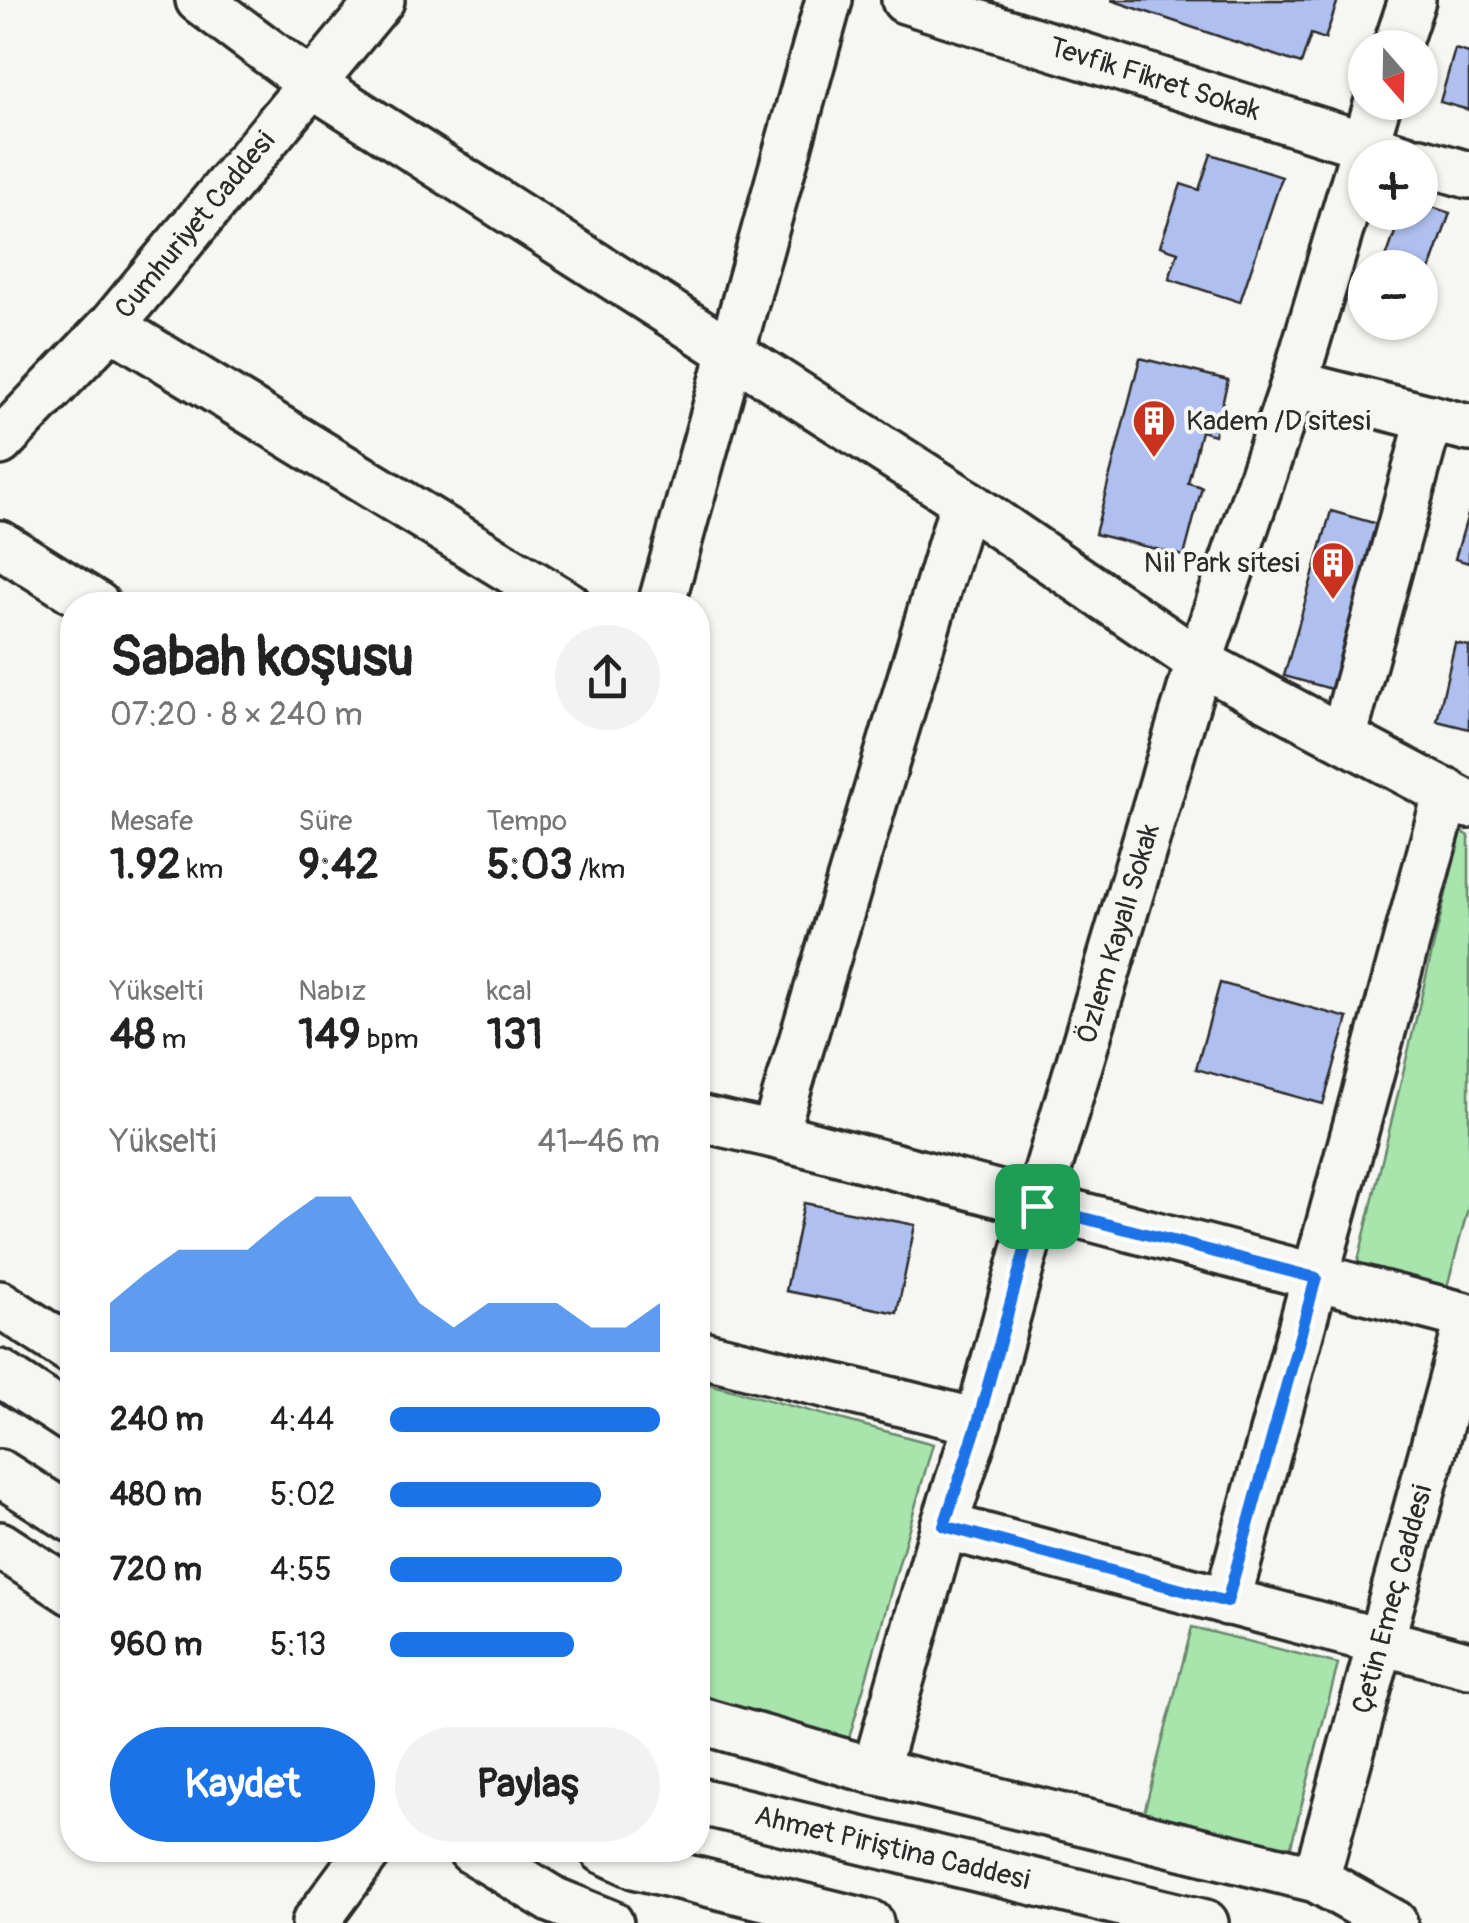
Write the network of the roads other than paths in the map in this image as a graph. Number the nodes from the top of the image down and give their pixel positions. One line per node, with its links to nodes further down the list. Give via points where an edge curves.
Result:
1 (199, 0): 7 (street)
2 (381, 0): 7 (street, Cumhuriyet Caddesi)
3 (829, 0): 13 (street)
4 (906, 0): 8 (street, Tevfik Fikret Sokak)
5 (1412, 0): 6 (street)
6 (1402, 30)
7 (312, 84): 12 (street, Cumhuriyet Caddesi); 13 (street)
8 (1348, 141)
9 (1438, 166): 10 (street)
10 (1469, 174)
11 (1348, 198): 14 (street, Özlem Kayalı Sokak)
12 (111, 326): 16 (street, Cumhuriyet Caddesi); 20 (street)
13 (732, 352): 17 (street); 21 (street)
14 (1294, 384): 15 (street); 22 (street, Özlem Kayalı Sokak)
15 (1450, 423): 23 (street)
16 (0, 442)
17 (964, 501): 22 (street); 26 (street)
18 (0, 544): 19 (street)
19 (76, 592)
20 (547, 592)
21 (665, 592)
22 (1199, 662): 23 (street); 27 (street, Özlem Kayalı Sokak)
23 (1343, 738): 24 (street)
24 (1458, 799): 28 (street)
25 (710, 1121): 26 (street)
26 (774, 1135): 27 (street)
27 (1037, 1206): 28 (street); 35 (street, Özlem Kayalı Sokak)
28 (1316, 1278): 30 (street); 41 (street)
29 (0, 1304): 31 (street)
30 (1469, 1318): 42 (street, Çetin Emeç Caddesi)
31 (60, 1343)
32 (710, 1355): 35 (street)
33 (0, 1373): 34 (street)
34 (60, 1412)
35 (978, 1422): 38 (street, Özlem Kayalı Sokak)
36 (0, 1472): 37 (street)
37 (60, 1511)
38 (944, 1526): 41 (street); 45 (street, Özlem Kayalı Sokak)
39 (0, 1545): 40 (street)
40 (60, 1584)
41 (1227, 1602): 42 (street)
42 (1379, 1642): 43 (street); 50 (street, Çetin Emeç Caddesi)
43 (1469, 1665)
44 (710, 1723): 45 (street)
45 (874, 1771): 50 (street)
46 (710, 1804): 54 (street, Ahmet Piriştina Caddesi)
47 (360, 1862): 51 (street)
48 (491, 1862): 52 (street, via 553,1900)
49 (629, 1862): 53 (street)
50 (1316, 1879): 55 (street)
51 (316, 1923)
52 (610, 1923)
53 (870, 1923)
54 (1205, 1923)
55 (1394, 1923)

